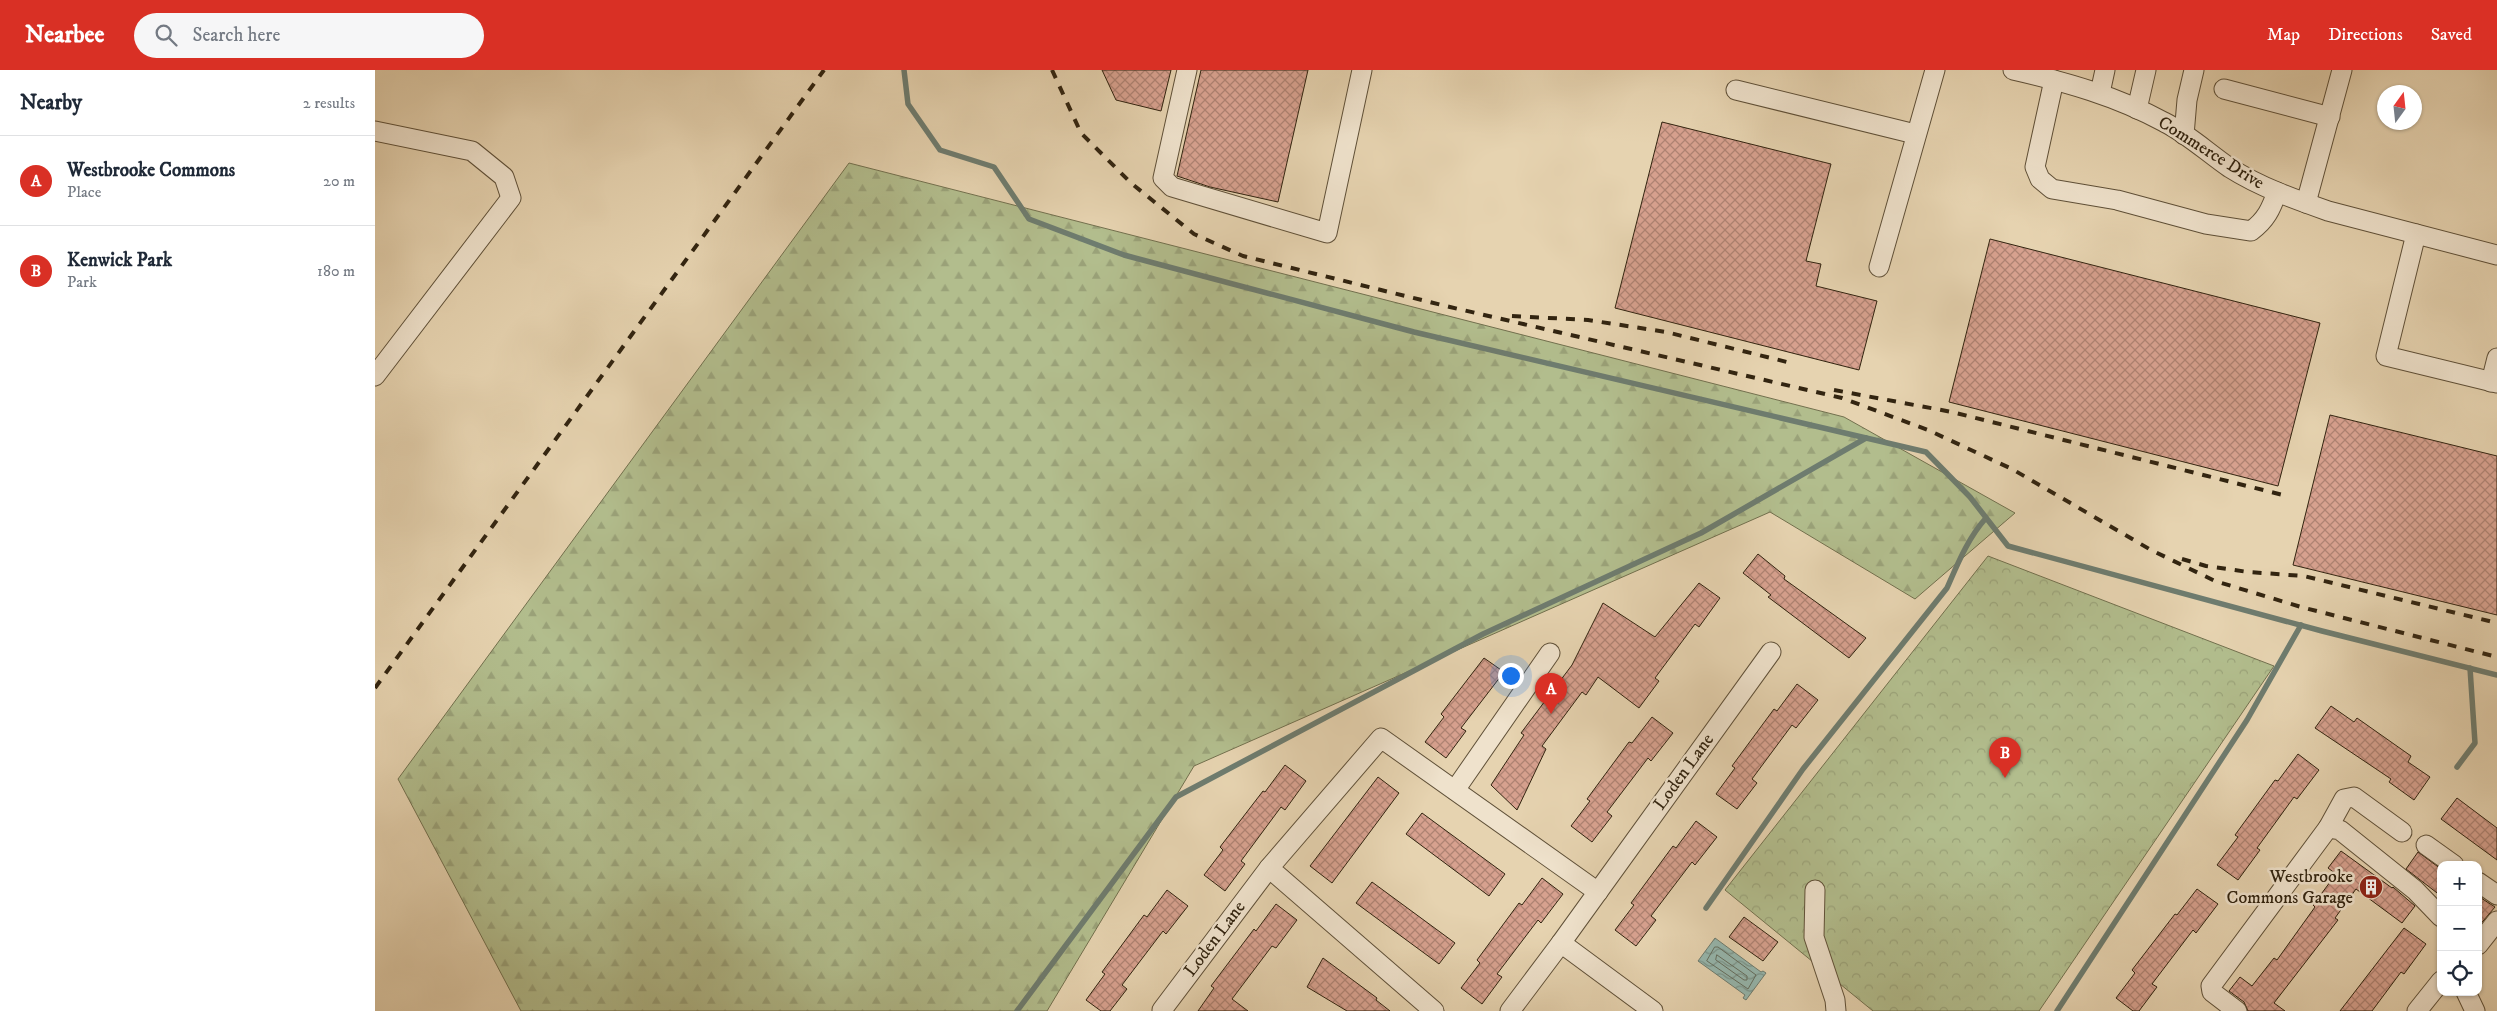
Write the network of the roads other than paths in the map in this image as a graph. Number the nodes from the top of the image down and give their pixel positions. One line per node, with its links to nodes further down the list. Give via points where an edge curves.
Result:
1 (1187, 70): 2 (street, via 1163,178 1171,187 1327,233)
2 (1362, 70)
3 (1935, 70): 16 (street)
4 (2013, 70): 9 (street, Commerce Drive)
5 (2105, 70): 12 (street)
6 (2146, 70): 13 (street)
7 (2194, 70): 17 (street)
8 (2342, 70): 14 (street)
9 (2054, 80): 12 (street, Commerce Drive); 18 (street, via 2035,167 2040,179 2052,189 2117,200 2206,224 2251,231 2262,224)
10 (2224, 89): 14 (street)
11 (1736, 90): 16 (street)
12 (2099, 93): 13 (street, Commerce Drive)
13 (2137, 109): 17 (street, Commerce Drive)
14 (2330, 117): 19 (street)
15 (375, 131): 24 (street, via 472,151 504,176 511,198)
16 (1915, 134): 22 (street)
17 (2184, 135): 18 (street, Commerce Drive, via 2231,168)
18 (2277, 192): 19 (street, Commerce Drive)
19 (2306, 203): 20 (street, Commerce Drive)
20 (2416, 234): 21 (street, Commerce Drive); 25 (street, via 2386,356)
21 (2497, 255)
22 (1879, 267)
23 (2497, 358): 25 (street)
24 (375, 376)
25 (2494, 382)
26 (1771, 652): 36 (street, Loden Lane)
27 (1550, 653): 28 (street)
28 (1455, 790): 33 (street, Loden Lane, via 1381,738); 36 (street, Loden Lane)
29 (2328, 828): 30 (street, via 2344,799 2354,797); 38 (street, via 2340,830 2407,884); 49 (street, via 2211,986 2212,992)
30 (2402, 832)
31 (2426, 845): 32 (street)
32 (2448, 861)
33 (1269, 868): 44 (street, Loden Lane); 45 (street)
34 (2482, 885): 37 (street)
35 (1815, 890): 48 (street, via 1814,937)
36 (1598, 892): 41 (street, Loden Lane)
37 (2497, 895)
38 (2437, 914)
39 (2497, 921): 40 (street)
40 (2482, 940)
41 (1561, 943): 46 (street, Loden Lane); 47 (street)
42 (2437, 986): 50 (street)
43 (2468, 996): 51 (street)
44 (1162, 1010)
45 (1434, 1011)
46 (1510, 1011)
47 (1653, 1011)
48 (1836, 1011)
49 (2237, 1011)
50 (2417, 1011)
51 (2475, 1011)

